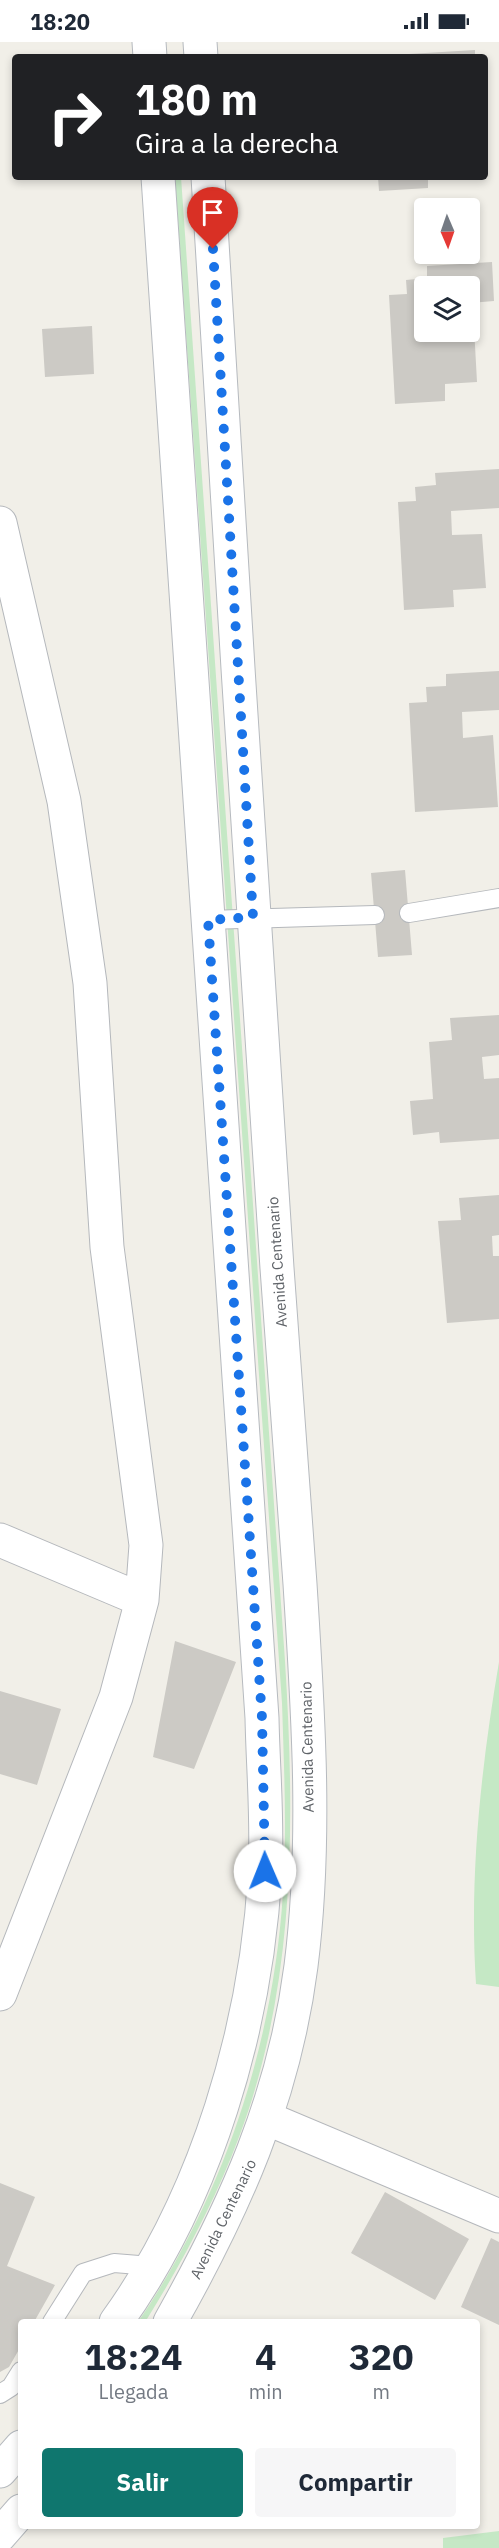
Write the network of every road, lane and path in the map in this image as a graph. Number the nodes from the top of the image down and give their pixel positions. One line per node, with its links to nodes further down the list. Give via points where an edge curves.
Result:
1 (158, 180): 8 (main road)
2 (208, 180): 7 (main road, Avenida Centenario)
3 (0, 523): 10 (main road, via 64,801 90,983 107,1247 146,1545)
4 (499, 898): 5 (lane)
5 (409, 912)
6 (375, 915): 7 (lane)
7 (253, 917): 8 (lane); 12 (main road, Avenida Centenario, via 309,1712 309,1876 301,1969 284,2061)
8 (208, 920): 14 (main road, via 262,1718 265,1871 256,1970 237,2054 210,2139 171,2232)
9 (0, 1540): 10 (main road)
10 (142, 1600): 11 (main road, via 116,1697)
11 (0, 1994)
12 (266, 2118): 13 (main road); 17 (main road, Avenida Centenario, via 256,2150 212,2248)
13 (499, 2216)
14 (151, 2266): 15 (lane, via 114,2263 83,2273); 16 (main road)
15 (54, 2319)
16 (118, 2319)
17 (172, 2319)
18 (18, 2376): 19 (lane)
19 (0, 2394)
20 (18, 2450): 21 (main road)
21 (0, 2471)
22 (18, 2514): 23 (main road)
23 (0, 2535)

